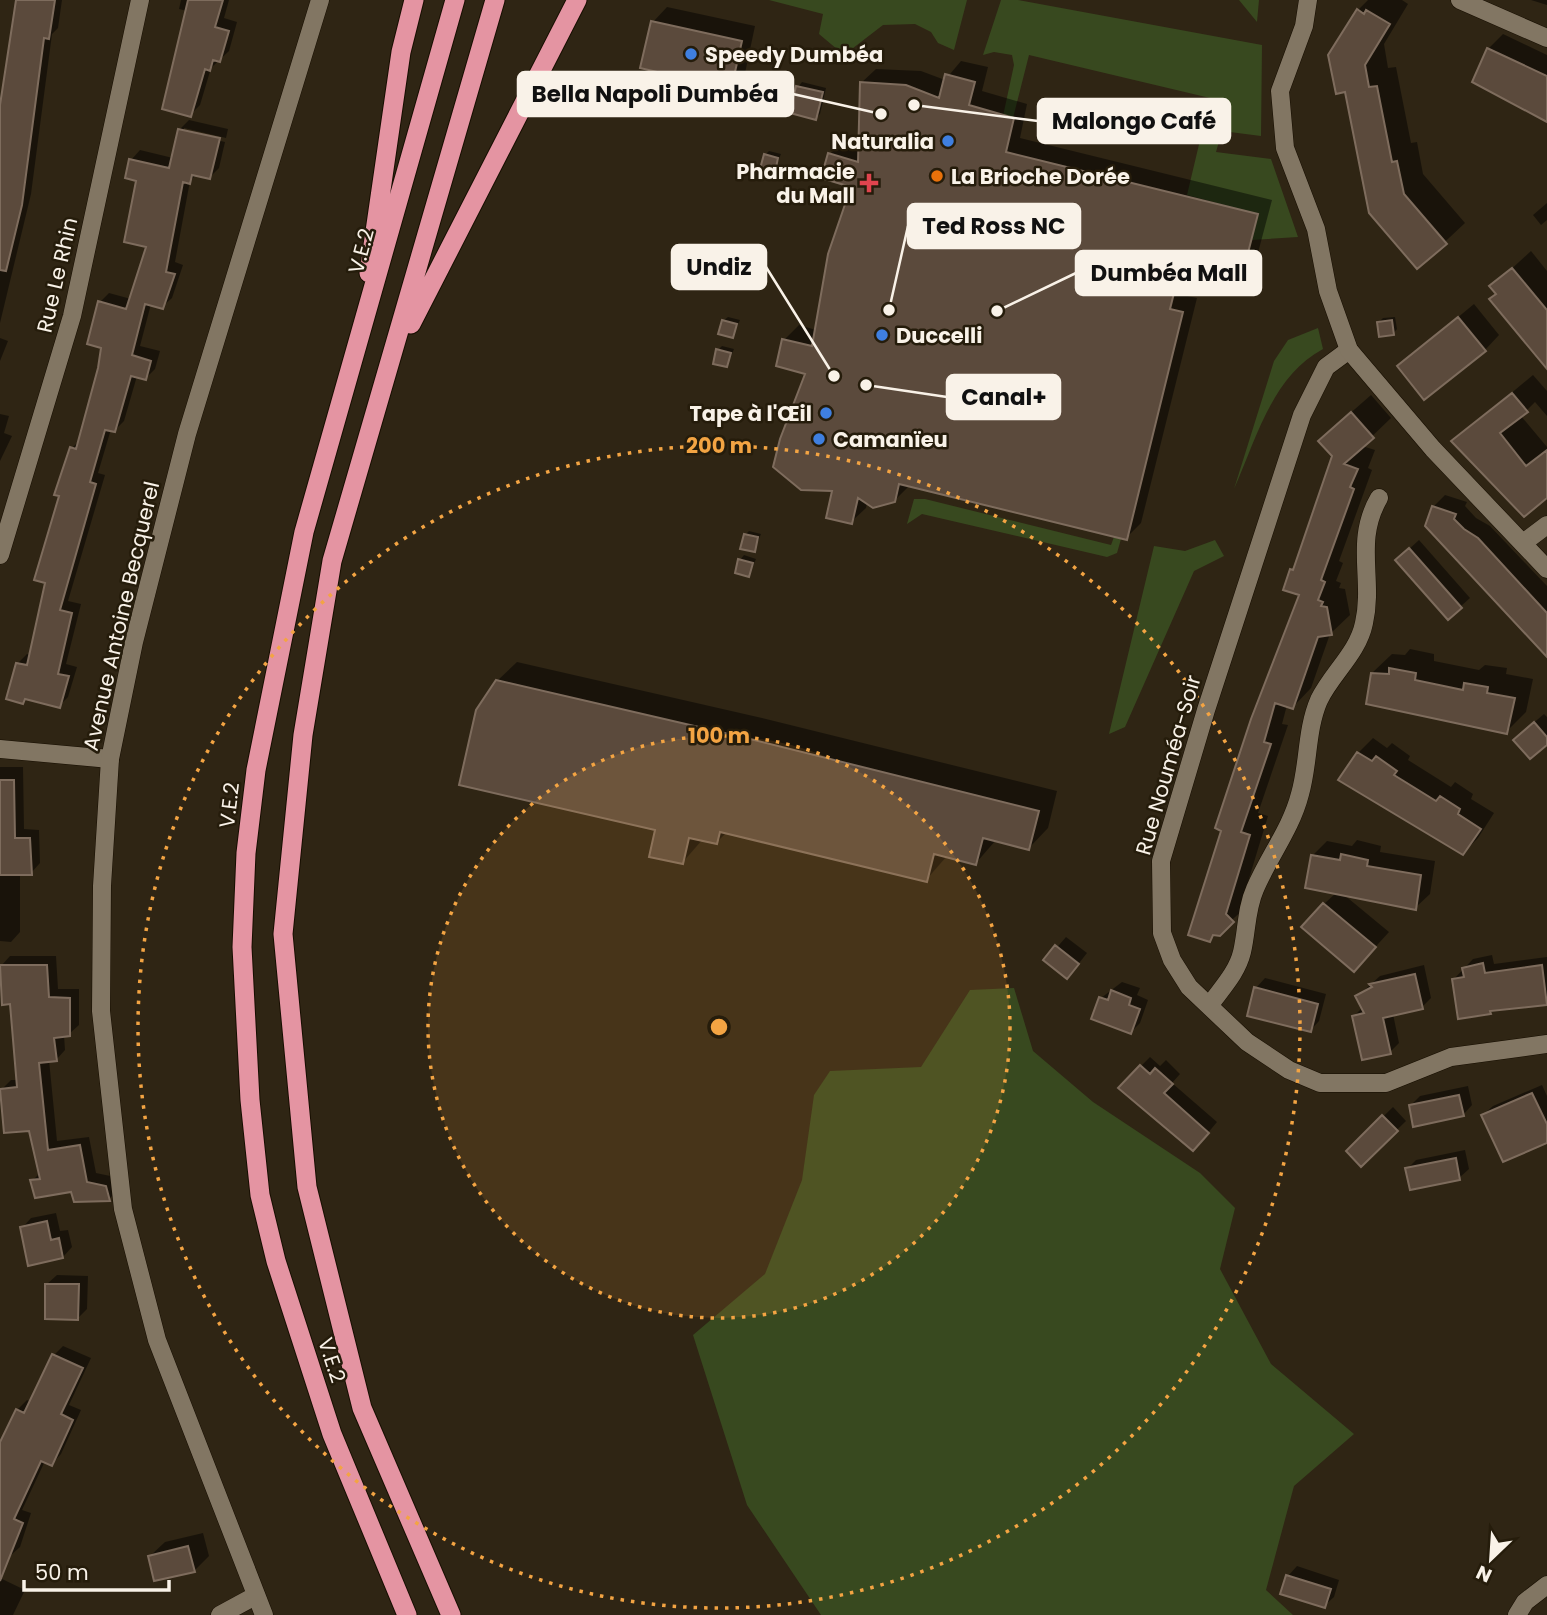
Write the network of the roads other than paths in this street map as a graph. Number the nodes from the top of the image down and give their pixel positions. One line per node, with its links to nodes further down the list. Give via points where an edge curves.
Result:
1 (140, 0): 16 (street, Rue Le Rhin, via 72,316)
2 (320, 0): 19 (street, Avenue Antoine Becquerel, via 187,434 134,642)
3 (414, 0): 10 (highway, via 378,198)
4 (455, 0): 10 (highway, V.E.2)
5 (495, 0): 12 (highway, V.E.2)
6 (577, 0): 12 (highway)
7 (1308, 0): 11 (street, via 1304,26 1280,91 1285,148 1316,229 1328,291)
8 (1460, 0): 9 (street)
9 (1547, 38)
10 (361, 337): 26 (highway, V.E.2, via 304,532 266,712 246,853 242,947 251,1114 260,1195 276,1261 332,1434)
11 (1349, 349): 15 (street, via 1433,449); 20 (street, Rue Nouméa-Soir, via 1326,367 1303,415 1161,861 1162,933 1189,987)
12 (390, 365): 27 (highway, V.E.2, via 332,561 303,735 283,934 307,1187 362,1408)
13 (1379, 498): 20 (street, via 1368,518 1364,625 1348,659 1320,698 1292,823 1255,890 1235,971)
14 (1547, 525): 15 (street)
15 (1524, 543): 17 (street)
16 (0, 554)
17 (1547, 569)
18 (0, 749): 19 (street)
19 (110, 759): 23 (street, Avenue Antoine Becquerel, via 100,1011 123,1209 157,1340)
20 (1209, 1006): 21 (street, Rue Nouméa-Soir, via 1247,1042 1320,1083 1386,1083 1451,1057)
21 (1547, 1044)
22 (1547, 1585): 28 (street, via 1525,1602)
23 (255, 1596): 24 (street); 25 (street, Avenue Antoine Becquerel)
24 (220, 1615)
25 (264, 1615)
26 (407, 1615)
27 (451, 1615)
28 (1517, 1615)

